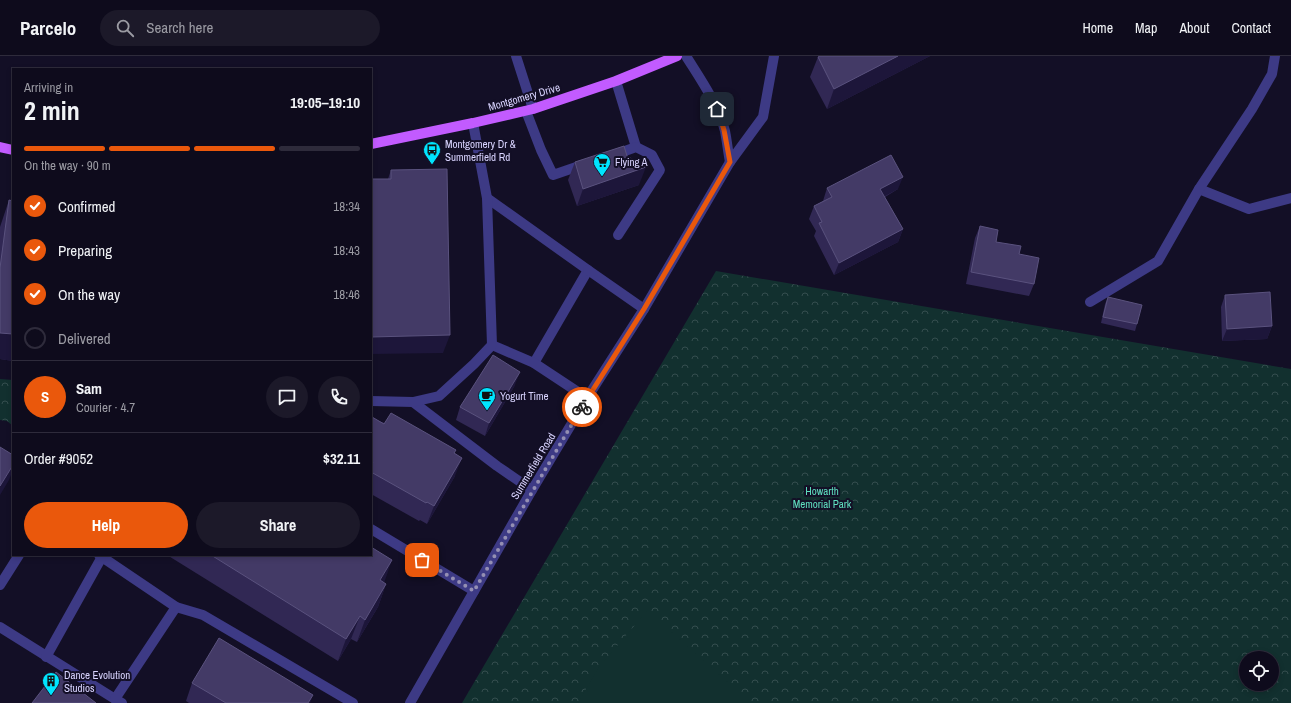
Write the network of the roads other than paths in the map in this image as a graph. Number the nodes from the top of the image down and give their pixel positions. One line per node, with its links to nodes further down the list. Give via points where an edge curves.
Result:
1 (516, 56): 7 (street)
2 (678, 56): 6 (main road, Montgomery Drive)
3 (686, 56): 13 (street, via 717,109)
4 (774, 56): 13 (street, Summerfield Road, via 763,117)
5 (1275, 56): 14 (street, via 1272,74 1252,109)
6 (616, 81): 7 (main road, Montgomery Drive); 11 (street)
7 (530, 110): 8 (main road, Montgomery Drive); 11 (street, via 541,150 552,175)
8 (473, 123): 9 (main road, Montgomery Drive); 15 (street)
9 (372, 144)
10 (0, 147): 12 (main road)
11 (636, 147): 17 (street, via 652,154 660,170)
12 (12, 150)
13 (730, 162): 20 (street, Summerfield Road)
14 (1199, 189): 16 (street, via 1249,209); 19 (street, via 1158,261)
15 (487, 198): 18 (street); 21 (street)
16 (1291, 198)
17 (618, 235)
18 (588, 270): 20 (street); 22 (street)
19 (1090, 302)
20 (644, 309): 23 (street, Summerfield Road)
21 (492, 345): 22 (street); 25 (street, via 439,396)
22 (534, 363): 23 (street)
23 (587, 398): 26 (street, Summerfield Road)
24 (372, 401): 25 (street)
25 (412, 402): 26 (street)
26 (532, 490): 31 (street, Summerfield Road)
27 (372, 529): 31 (street)
28 (18, 556): 30 (street)
29 (101, 556): 32 (street); 34 (street)
30 (0, 585)
31 (474, 591): 37 (street, Summerfield Road)
32 (176, 607): 35 (street); 36 (street, via 204,615)
33 (0, 628): 34 (street)
34 (46, 657): 35 (street)
35 (119, 701)
36 (353, 703)
37 (410, 703)

